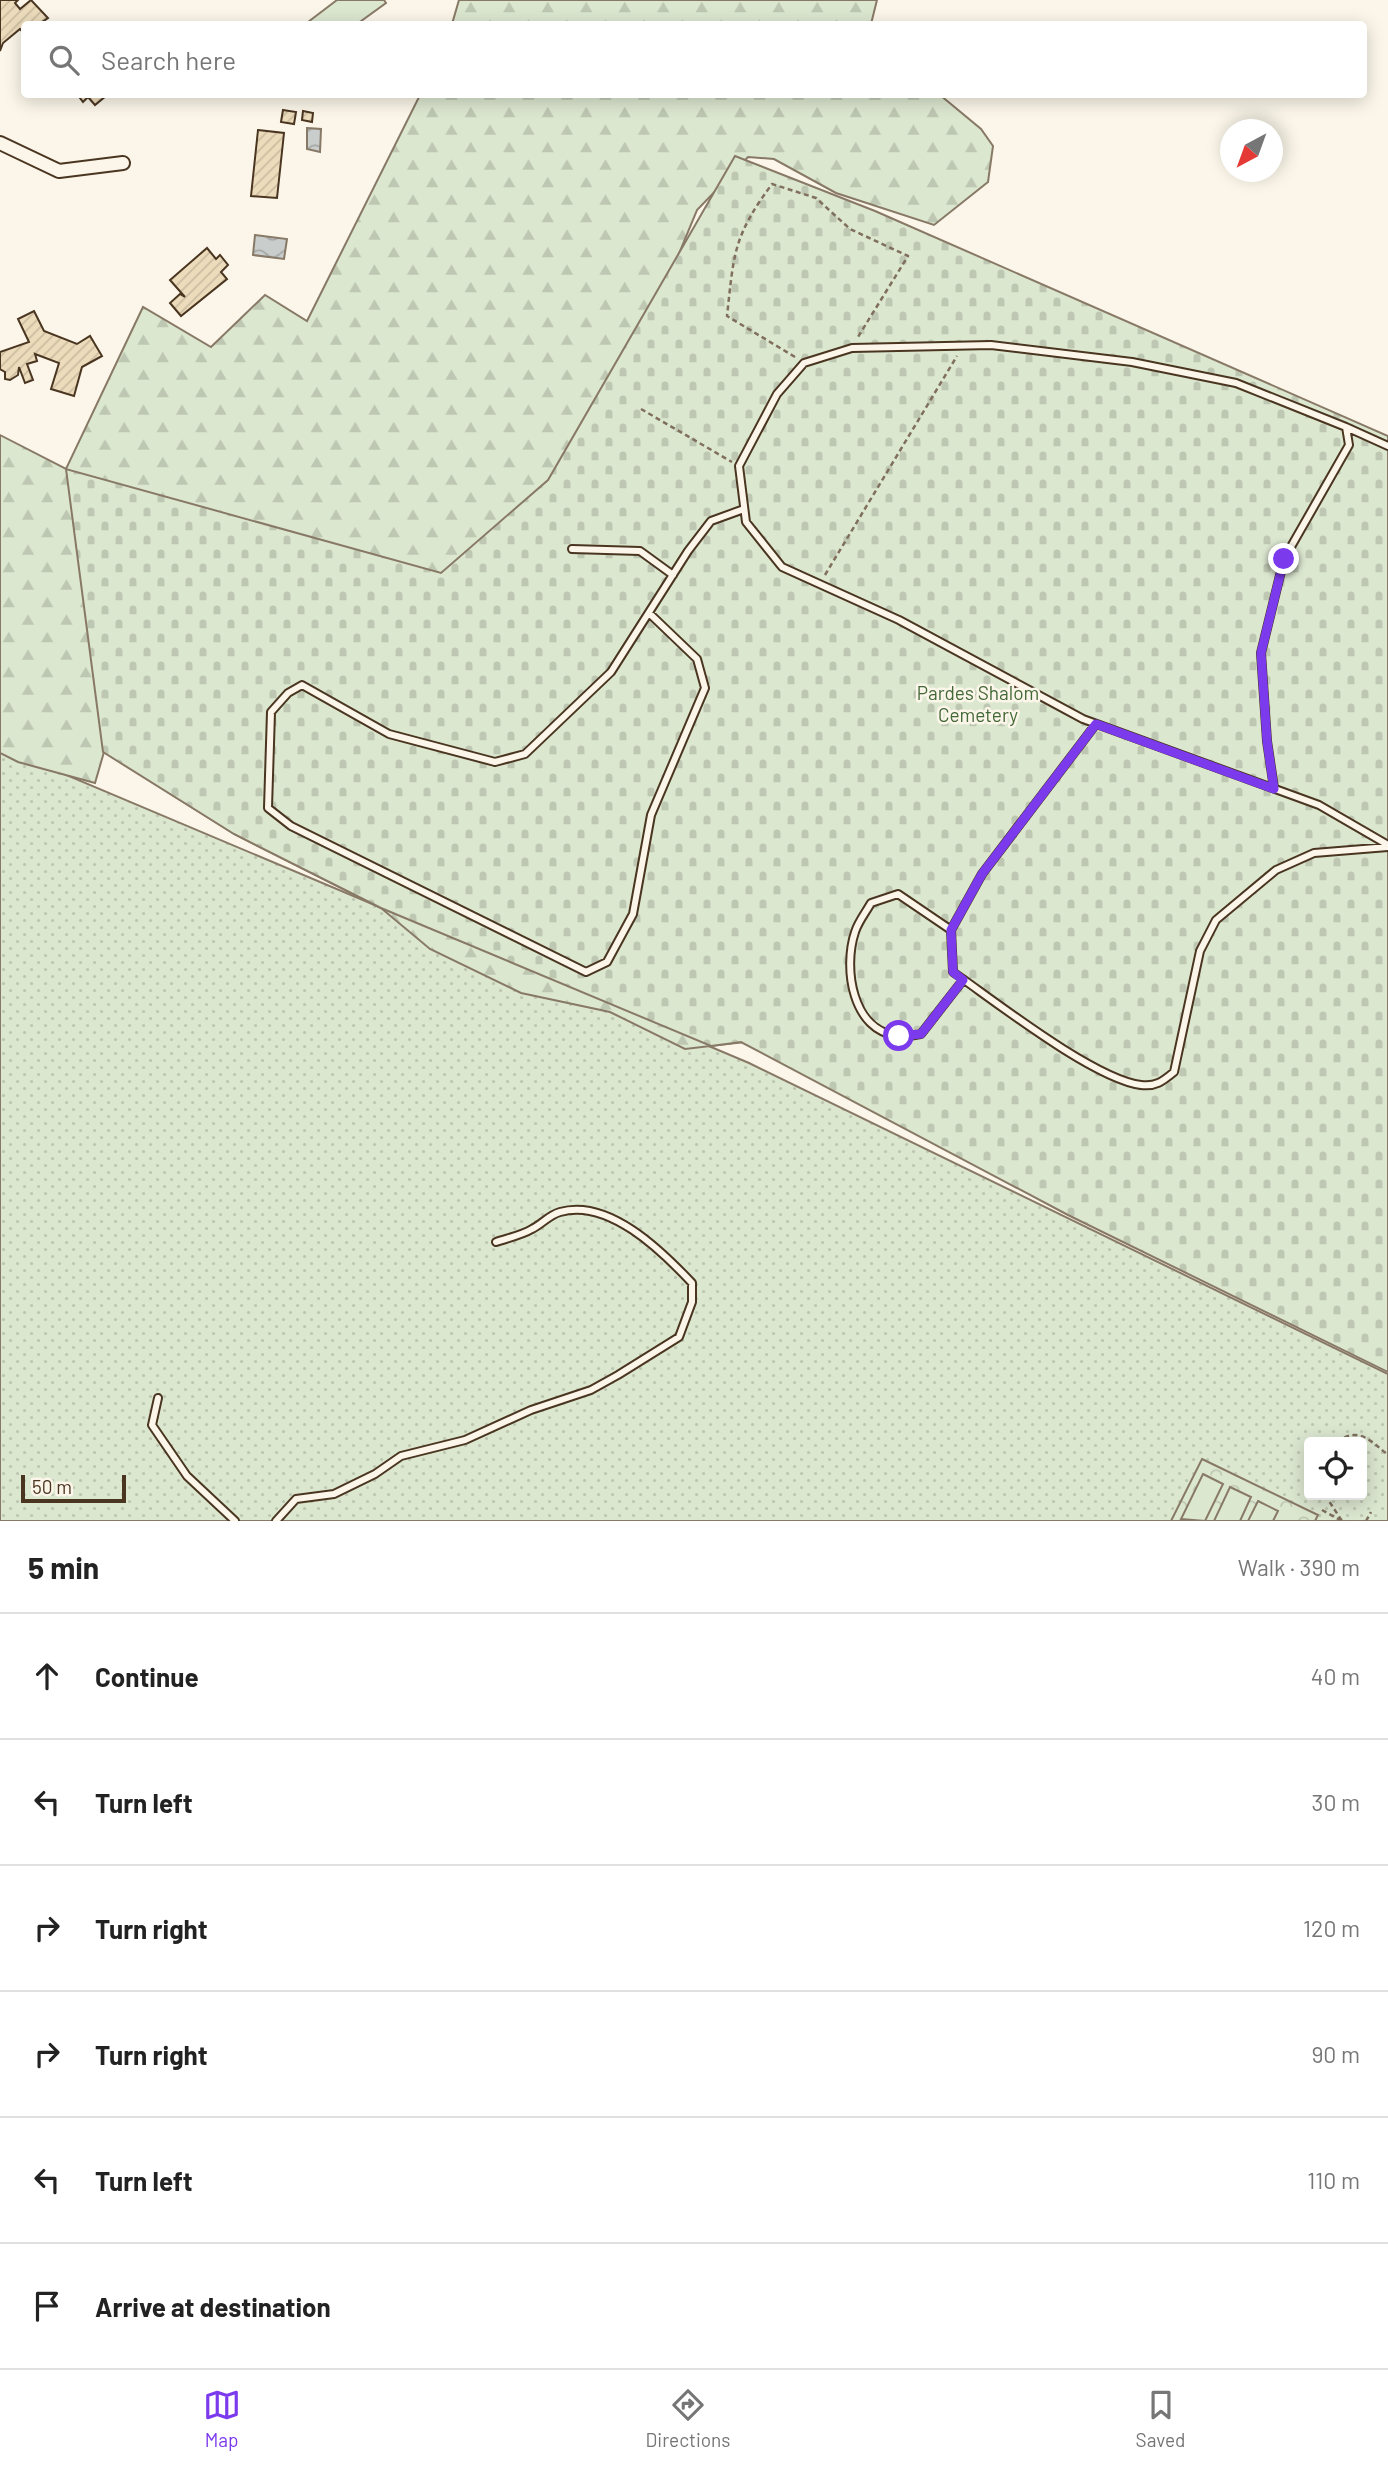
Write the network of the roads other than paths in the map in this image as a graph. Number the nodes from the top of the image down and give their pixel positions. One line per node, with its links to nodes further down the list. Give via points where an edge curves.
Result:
1 (0, 143): 2 (street, via 59,171)
2 (123, 163)
3 (1346, 428): 4 (lane); 5 (lane, via 1236,383 1132,362 991,345 852,348 804,363 777,394 739,466); 10 (lane, via 1349,445 1284,559 1261,653)
4 (1388, 446)
5 (744, 509): 7 (lane, via 711,521); 9 (lane, via 746,522 782,567 899,620)
6 (572, 549): 7 (lane, via 640,551)
7 (673, 575): 8 (lane)
8 (649, 612): 8 (lane, via 611,673 525,754 495,761 389,734 302,685 271,712 268,808 291,827 586,972 607,962 633,914 651,815 705,688 696,659)
9 (1096, 724): 10 (lane); 12 (lane, via 982,874)
10 (1274, 789): 11 (lane, via 1320,805)
11 (1388, 846): 13 (lane, via 1314,853 1276,870 1216,920 1200,951 1174,1072 1160,1084 1142,1086 1108,1077)
12 (951, 930): 13 (lane, via 953,972); 13 (lane, via 898,894 872,903 855,931 849,971 860,1011 880,1030 899,1036 921,1034)
13 (963, 980)
14 (496, 1242): 17 (lane, via 531,1230 556,1213 574,1208 601,1212 630,1229 692,1283 692,1302 679,1337 591,1390 540,1406 465,1440 401,1456 375,1475 334,1494 296,1499)
15 (158, 1398): 16 (lane, via 152,1425 170,1454)
16 (235, 1521)
17 (276, 1521)

